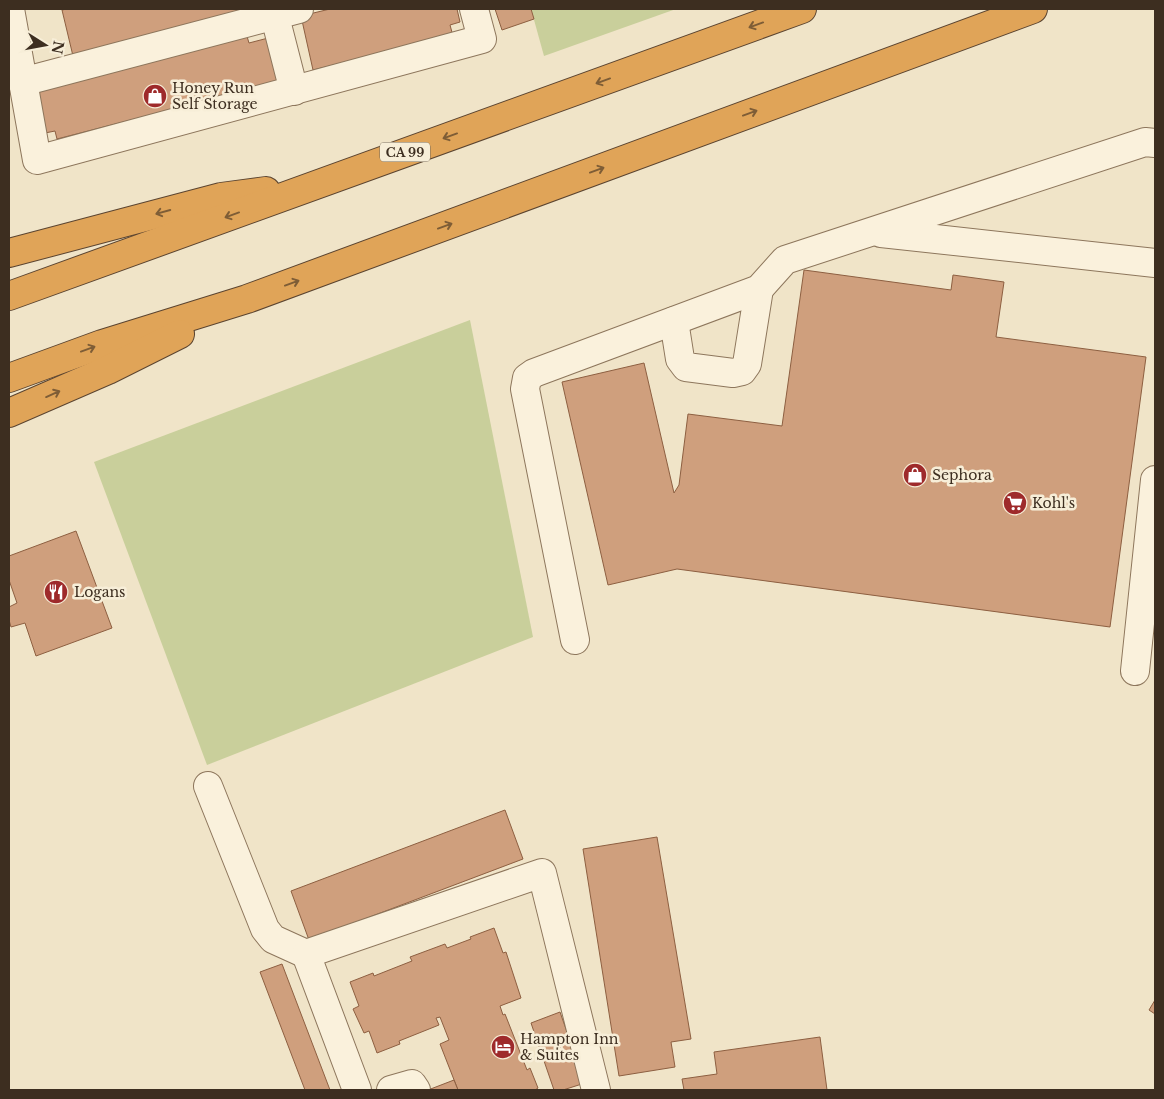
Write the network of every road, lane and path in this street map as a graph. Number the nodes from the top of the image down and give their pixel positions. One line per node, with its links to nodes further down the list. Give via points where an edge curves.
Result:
1 (10, 9): 6 (lane)
2 (474, 9): 7 (lane, via 482,39)
3 (802, 9): 9 (highway, CA 99, one-way to 9)
4 (1033, 9): 15 (highway, one-way to 4)
5 (282, 11): 6 (lane); 7 (lane)
6 (22, 82): 7 (lane, via 37,160)
7 (294, 90)
8 (1155, 143): 10 (lane, via 1145,142)
9 (314, 185): 11 (highway, one-way to 11, via 221,197); 14 (highway, CA 99, one-way to 14)
10 (870, 232): 12 (lane); 13 (lane, via 785,260)
11 (9, 253)
12 (1155, 263)
13 (759, 289): 16 (lane); 16 (lane, via 747,364 742,371 733,374 686,367 680,359)
14 (9, 296)
15 (247, 300): 17 (highway, one-way to 15, via 102,344); 18 (highway, one-way to 15, via 108,370)
16 (674, 321): 20 (lane, via 527,378 525,389)
17 (9, 378)
18 (9, 413)
19 (1155, 480): 21 (lane)
20 (575, 640)
21 (1135, 671)
22 (208, 786): 23 (lane, via 265,929 273,939)
23 (306, 954): 24 (lane); 27 (lane, via 542,873)
24 (357, 1090)
25 (391, 1090): 26 (lane, via 412,1084)
26 (416, 1090)
27 (596, 1090)

